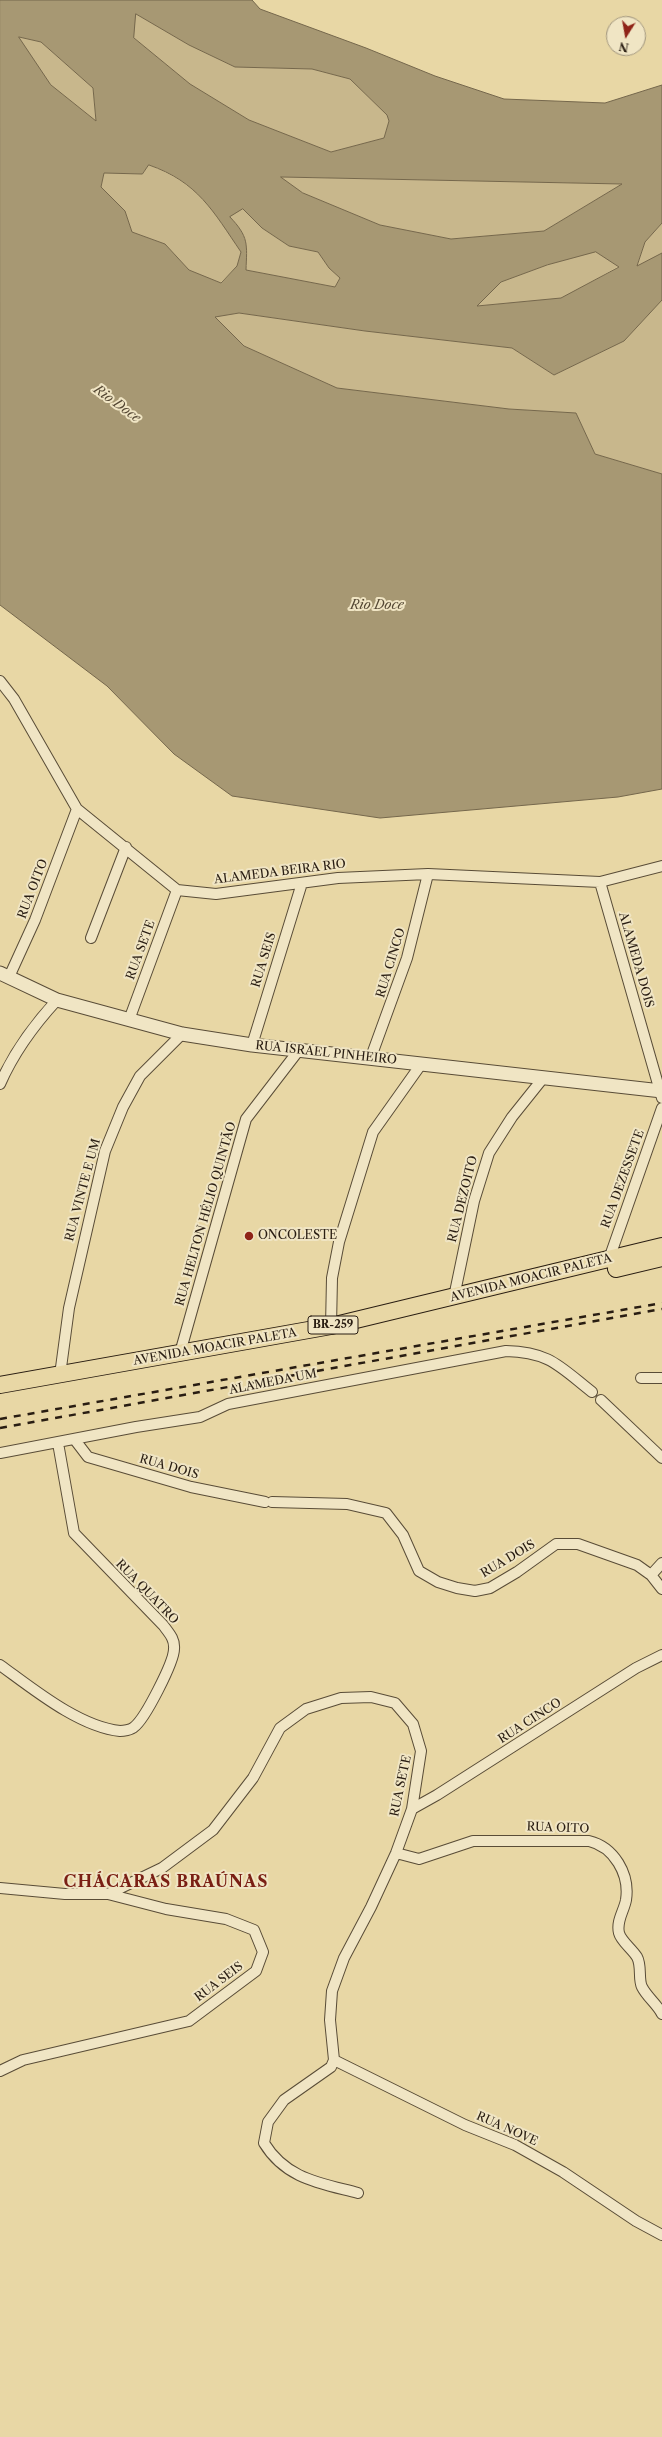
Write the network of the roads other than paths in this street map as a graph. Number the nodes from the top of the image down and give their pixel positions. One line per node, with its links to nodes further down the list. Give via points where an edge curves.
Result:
1 (0, 680): 2 (street, via 14,699)
2 (77, 809): 3 (street); 10 (street, RUA OITO, via 35,920)
3 (126, 848): 8 (street); 9 (street)
4 (662, 866): 6 (street, ALAMEDA BEIRA RIO)
5 (428, 874): 6 (street, ALAMEDA BEIRA RIO); 7 (street, ALAMEDA BEIRA RIO, via 338,878); 16 (street, RUA CINCO, via 407,958)
6 (600, 882): 20 (street, ALAMEDA DOIS)
7 (302, 883): 8 (street, ALAMEDA BEIRA RIO, via 216,894); 14 (street, RUA SEIS)
8 (177, 890): 12 (street, RUA SETE)
9 (91, 938)
10 (5, 975): 11 (street, RUA ISRAEL PINHEIRO)
11 (57, 1000): 12 (street, RUA ISRAEL PINHEIRO); 19 (street, via 33,1026 11,1060)
12 (129, 1020): 13 (street, RUA ISRAEL PINHEIRO)
13 (182, 1034): 14 (street, RUA ISRAEL PINHEIRO); 28 (street, RUA VINTE E UM, via 140,1076 123,1107 105,1151 69,1308)
14 (252, 1045): 15 (street, RUA ISRAEL PINHEIRO)
15 (299, 1050): 16 (street, RUA ISRAEL PINHEIRO); 27 (street, RUA HELTON HÉLIO QUINTÃO, via 246,1119)
16 (371, 1057): 17 (street, RUA ISRAEL PINHEIRO)
17 (422, 1063): 18 (street, RUA ISRAEL PINHEIRO); 26 (street, via 373,1132 339,1242 332,1278)
18 (544, 1077): 20 (street, RUA ISRAEL PINHEIRO); 25 (street, RUA DEZOITO, via 512,1117 489,1152 474,1201)
19 (0, 1084)
20 (661, 1093)
21 (662, 1108): 24 (street, RUA DEZESSETE)
22 (662, 1246): 24 (main road, AVENIDA MOACIR PALETA / BR-259)
23 (662, 1258): 33 (main road, AVENIDA MOACIR PALETA / BR-259, via 355,1330 254,1351)
24 (609, 1259): 25 (main road, AVENIDA MOACIR PALETA / BR-259)
25 (454, 1298): 26 (main road, AVENIDA MOACIR PALETA / BR-259)
26 (331, 1326): 27 (main road, AVENIDA MOACIR PALETA / BR-259)
27 (180, 1353): 28 (main road, AVENIDA MOACIR PALETA / BR-259)
28 (60, 1375): 31 (main road, AVENIDA MOACIR PALETA / BR-259)
29 (641, 1378): 30 (street)
30 (662, 1378)
31 (0, 1385)
32 (592, 1392): 35 (street, ALAMEDA UM, via 542,1355 506,1351 228,1404 200,1417)
33 (0, 1396)
34 (601, 1400): 38 (street)
35 (76, 1440): 36 (street, ALAMEDA UM); 40 (street, RUA DOIS, via 88,1457 191,1487 268,1502 347,1504 386,1513 404,1535 420,1571 438,1582 457,1588 475,1591 490,1588 556,1544 578,1544 637,1565)
36 (58, 1443): 37 (street, ALAMEDA UM); 43 (street, RUA QUATRO, via 74,1533 173,1638 174,1650 146,1714 134,1728 121,1731 79,1717)
37 (0, 1453)
38 (662, 1458)
39 (662, 1563): 40 (street)
40 (651, 1575): 41 (street, RUA DOIS)
41 (662, 1590)
42 (662, 1656): 44 (street, RUA CINCO, via 636,1668)
43 (0, 1665)
44 (412, 1809): 45 (street, RUA SETE); 47 (street, RUA SETE, via 421,1752 413,1724 394,1703 371,1697 340,1698 306,1709 280,1728 253,1778 213,1830 162,1868)
45 (396, 1853): 48 (street, RUA OITO, via 419,1859 473,1841 589,1841 602,1844 613,1853 622,1869 626,1888 626,1900 618,1925 619,1934 638,1959 642,1987); 49 (street, RUA SETE, via 344,1958 332,1991 330,2020)
46 (0, 1888): 47 (street, RUA SEIS, via 65,1894)
47 (108, 1894): 50 (street, RUA SEIS, via 166,1909 226,1919 254,1930 263,1952 256,1971 189,2021 23,2060)
48 (662, 2014)
49 (334, 2060): 51 (street, via 331,2067 284,2100 268,2122 264,2143 273,2158 283,2167 317,2182); 52 (street, RUA NOVE, via 465,2125 515,2145 564,2172 636,2221)
50 (0, 2071)
51 (358, 2192)
52 (662, 2235)

